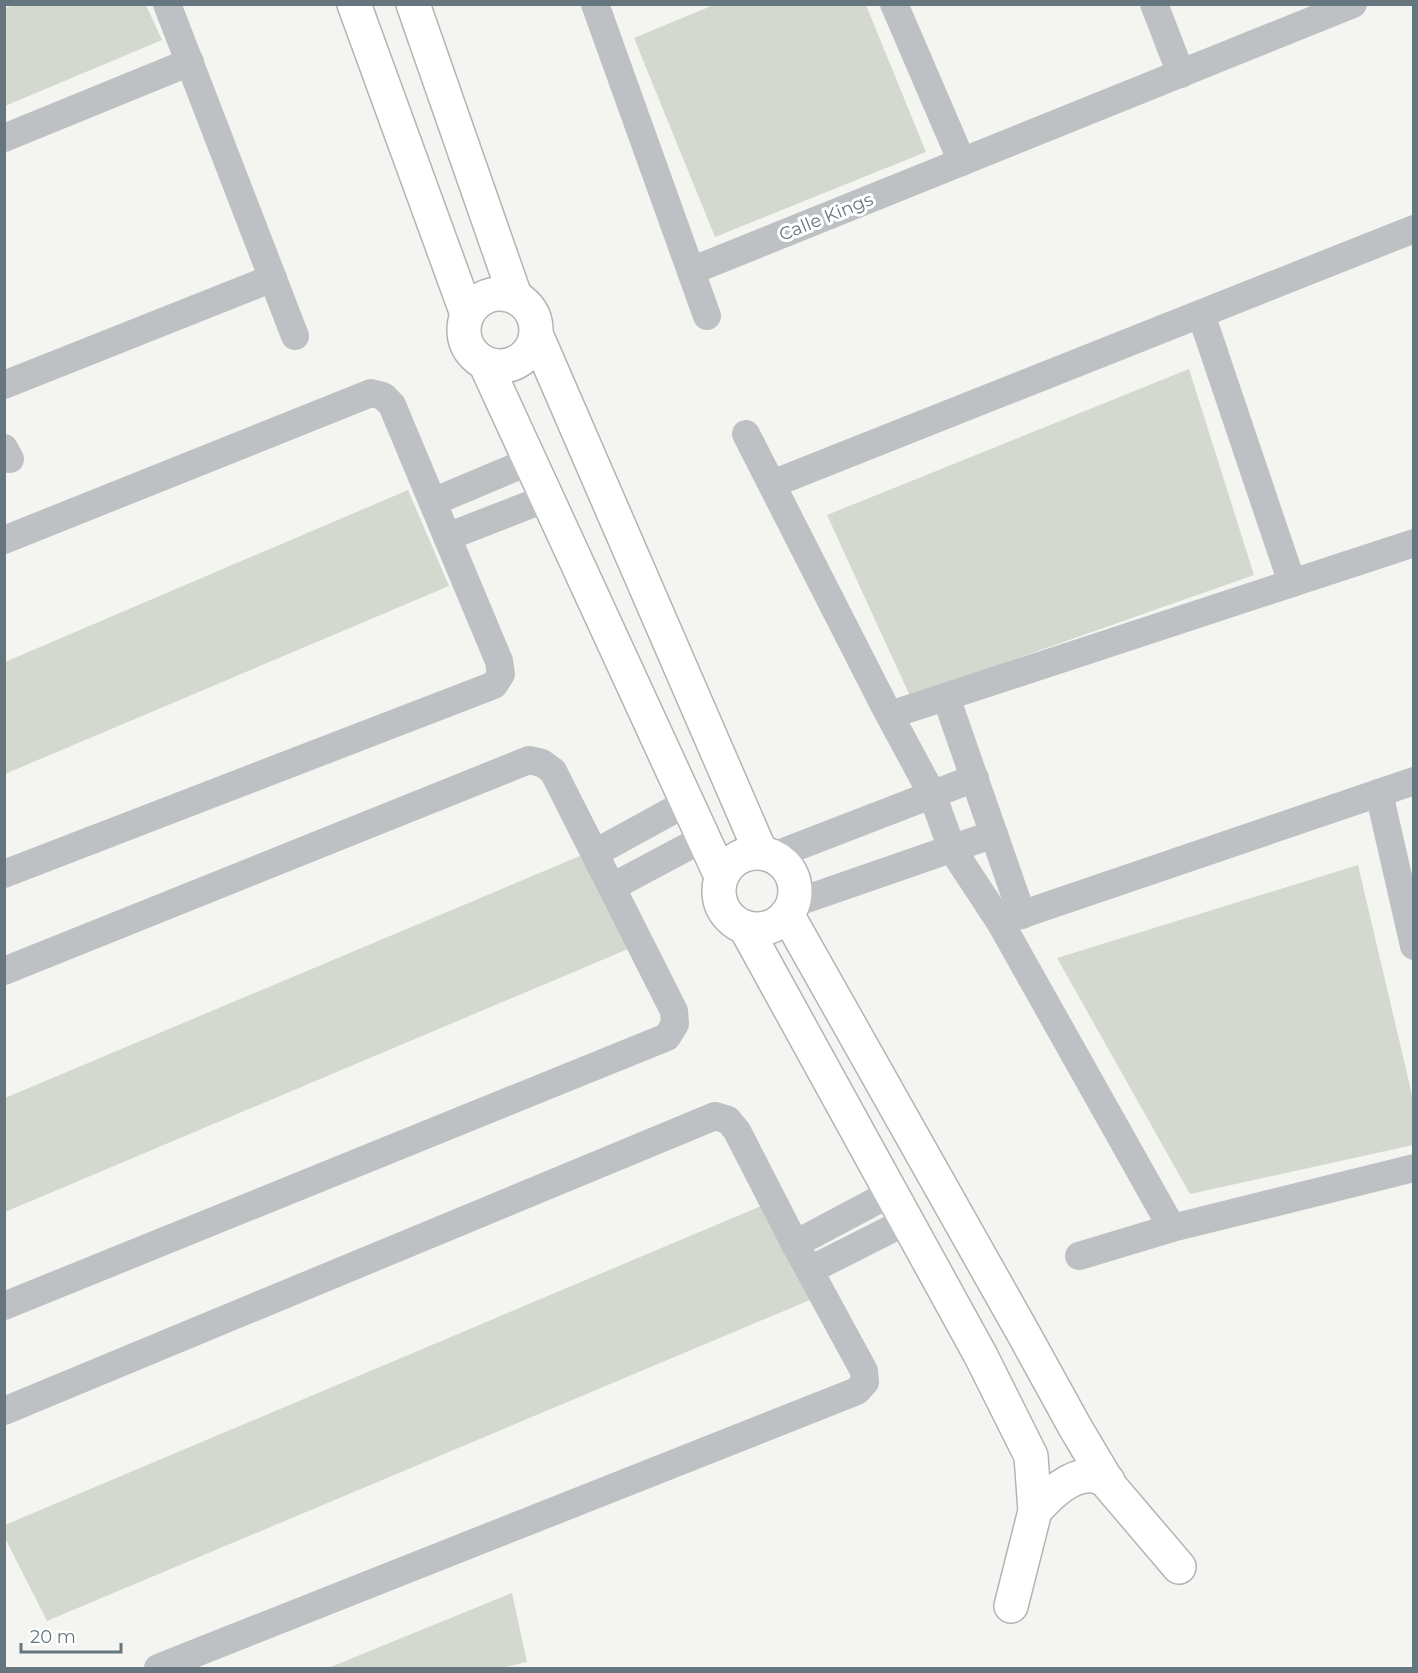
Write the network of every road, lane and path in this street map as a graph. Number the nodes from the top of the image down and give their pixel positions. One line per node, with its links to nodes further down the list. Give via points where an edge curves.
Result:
1 (167, 4): 8 (street)
2 (354, 4): 16 (street)
3 (413, 4): 15 (street)
4 (894, 4): 11 (street)
5 (1154, 4): 9 (street)
6 (1353, 4): 9 (street, Calle Kings)
7 (599, 6): 13 (street)
8 (190, 62): 10 (street); 14 (street)
9 (1181, 74): 11 (street, Calle Kings)
10 (4, 138)
11 (962, 162): 13 (street, Calle Kings)
12 (1413, 229): 17 (street)
13 (691, 272): 18 (street)
14 (273, 278): 20 (street); 22 (street)
15 (515, 296): 16 (street, via 504,293 482,298); 19 (street, via 532,312)
16 (467, 314): 21 (street, via 464,325 468,347)
17 (1201, 314): 25 (street); 31 (street)
18 (707, 316)
19 (536, 334): 21 (street, via 533,345 518,362 496,366); 43 (street)
20 (295, 336)
21 (485, 363): 24 (street)
22 (4, 385)
23 (746, 434): 25 (street)
24 (530, 461): 26 (street); 27 (street)
25 (772, 484): 33 (street)
26 (547, 498): 28 (street); 38 (street)
27 (433, 502): 28 (street); 29 (street, via 392,405 383,396 371,393)
28 (447, 537): 44 (street, via 499,661 501,674 494,685)
29 (4, 540)
30 (1413, 543): 31 (street)
31 (1293, 583): 32 (street)
32 (946, 697): 33 (street); 34 (street)
33 (890, 715): 37 (street)
34 (975, 778): 37 (street); 39 (street)
35 (1413, 781): 36 (street)
36 (1379, 793): 48 (street); 50 (street)
37 (932, 794): 41 (street); 43 (street)
38 (688, 802): 40 (street); 42 (street)
39 (994, 834): 41 (street); 48 (street)
40 (704, 838): 45 (street); 46 (street)
41 (952, 849): 47 (street); 48 (street)
42 (595, 853): 46 (street); 51 (street, via 553,771 529,760)
43 (767, 854): 45 (street, via 749,853 737,858); 47 (street, via 789,871 795,893)
44 (4, 874)
45 (721, 876): 49 (street, via 718,888 725,912)
46 (612, 887): 58 (street, via 674,1011 675,1024 668,1037)
47 (789, 909): 49 (street, via 768,927); 59 (street)
48 (1011, 919): 54 (street)
49 (744, 927): 53 (street)
50 (1413, 945)
51 (4, 971)
52 (1413, 1168): 54 (street)
53 (899, 1207): 55 (street); 57 (street); 60 (street)
54 (1172, 1228): 56 (street)
55 (795, 1244): 57 (street); 61 (street, via 737,1131 728,1120 715,1116)
56 (1079, 1256)
57 (810, 1270): 66 (street, via 864,1371 865,1382 857,1391)
58 (4, 1306)
59 (1026, 1338): 60 (street, via 1007,1356); 62 (street)
60 (981, 1356): 63 (street, via 1031,1456)
61 (4, 1411)
62 (1108, 1481): 63 (street, via 1094,1476 1078,1478 1063,1485); 64 (street)
63 (1035, 1511): 65 (street)
64 (1179, 1567)
65 (1011, 1606)
66 (158, 1668)

